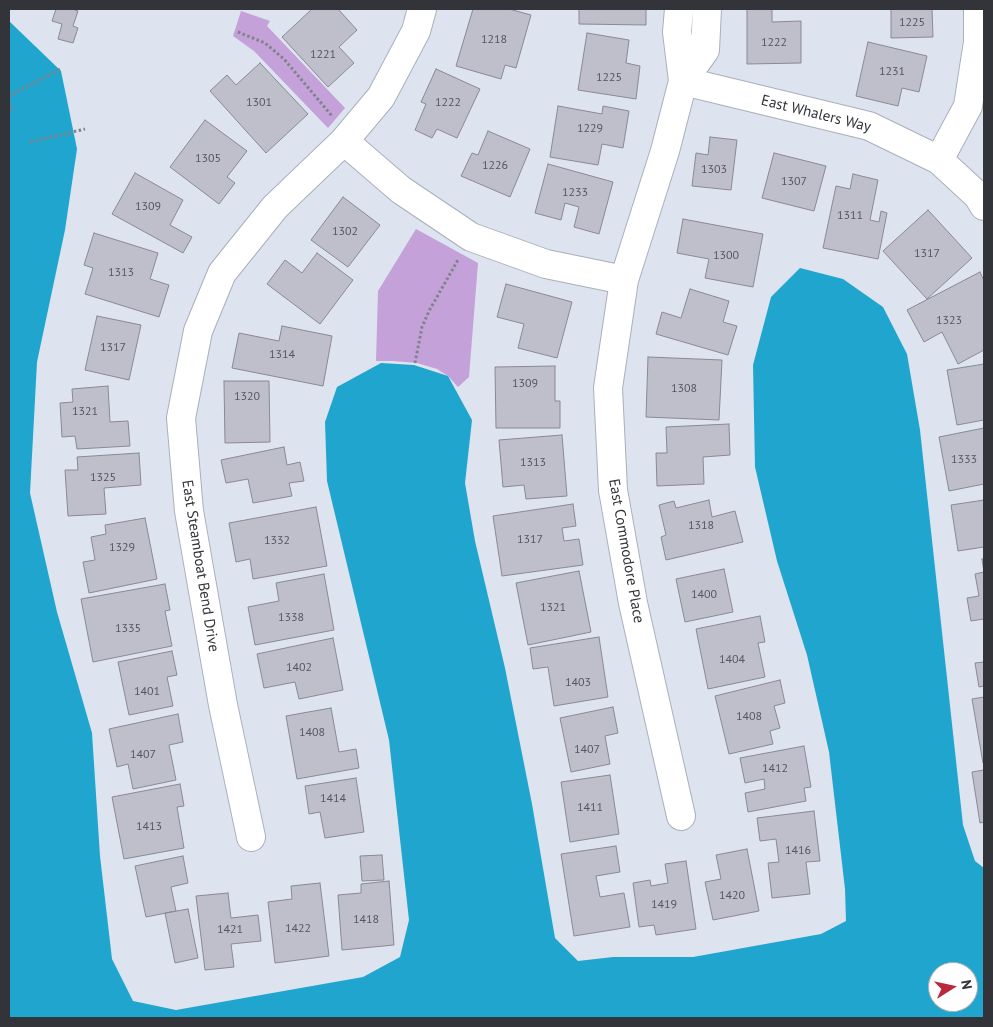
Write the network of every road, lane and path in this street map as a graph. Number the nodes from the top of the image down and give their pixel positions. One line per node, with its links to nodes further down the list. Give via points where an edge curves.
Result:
1 (422, 9): 12 (street, East Steamboat Bend Drive, via 416,31 381,97)
2 (679, 9): 7 (street, East Commodore Place, via 677,32)
3 (706, 9): 7 (street, East Commodore Place, via 704,50)
4 (978, 9): 14 (street, via 978,42 968,106)
5 (238, 32): 12 (path, via 265,43 284,59)
6 (62, 68): 8 (path)
7 (683, 81): 14 (street, East Whalers Way, via 869,126); 17 (street, East Commodore Place)
8 (9, 96)
9 (9, 103): 10 (path)
10 (12, 110)
11 (85, 129): 13 (path)
12 (346, 138): 17 (street, via 401,190 471,237 546,264); 20 (street, East Steamboat Bend Drive, via 275,207 222,273 198,331 181,418 190,521)
13 (30, 142)
14 (939, 160): 15 (street, East Whalers Way, via 978,196)
15 (984, 206)
16 (463, 251): 18 (path, via 422,326)
17 (624, 280): 19 (street, East Commodore Place, via 608,388 613,490 633,603)
18 (415, 362)
19 (681, 816)
20 (251, 837)

